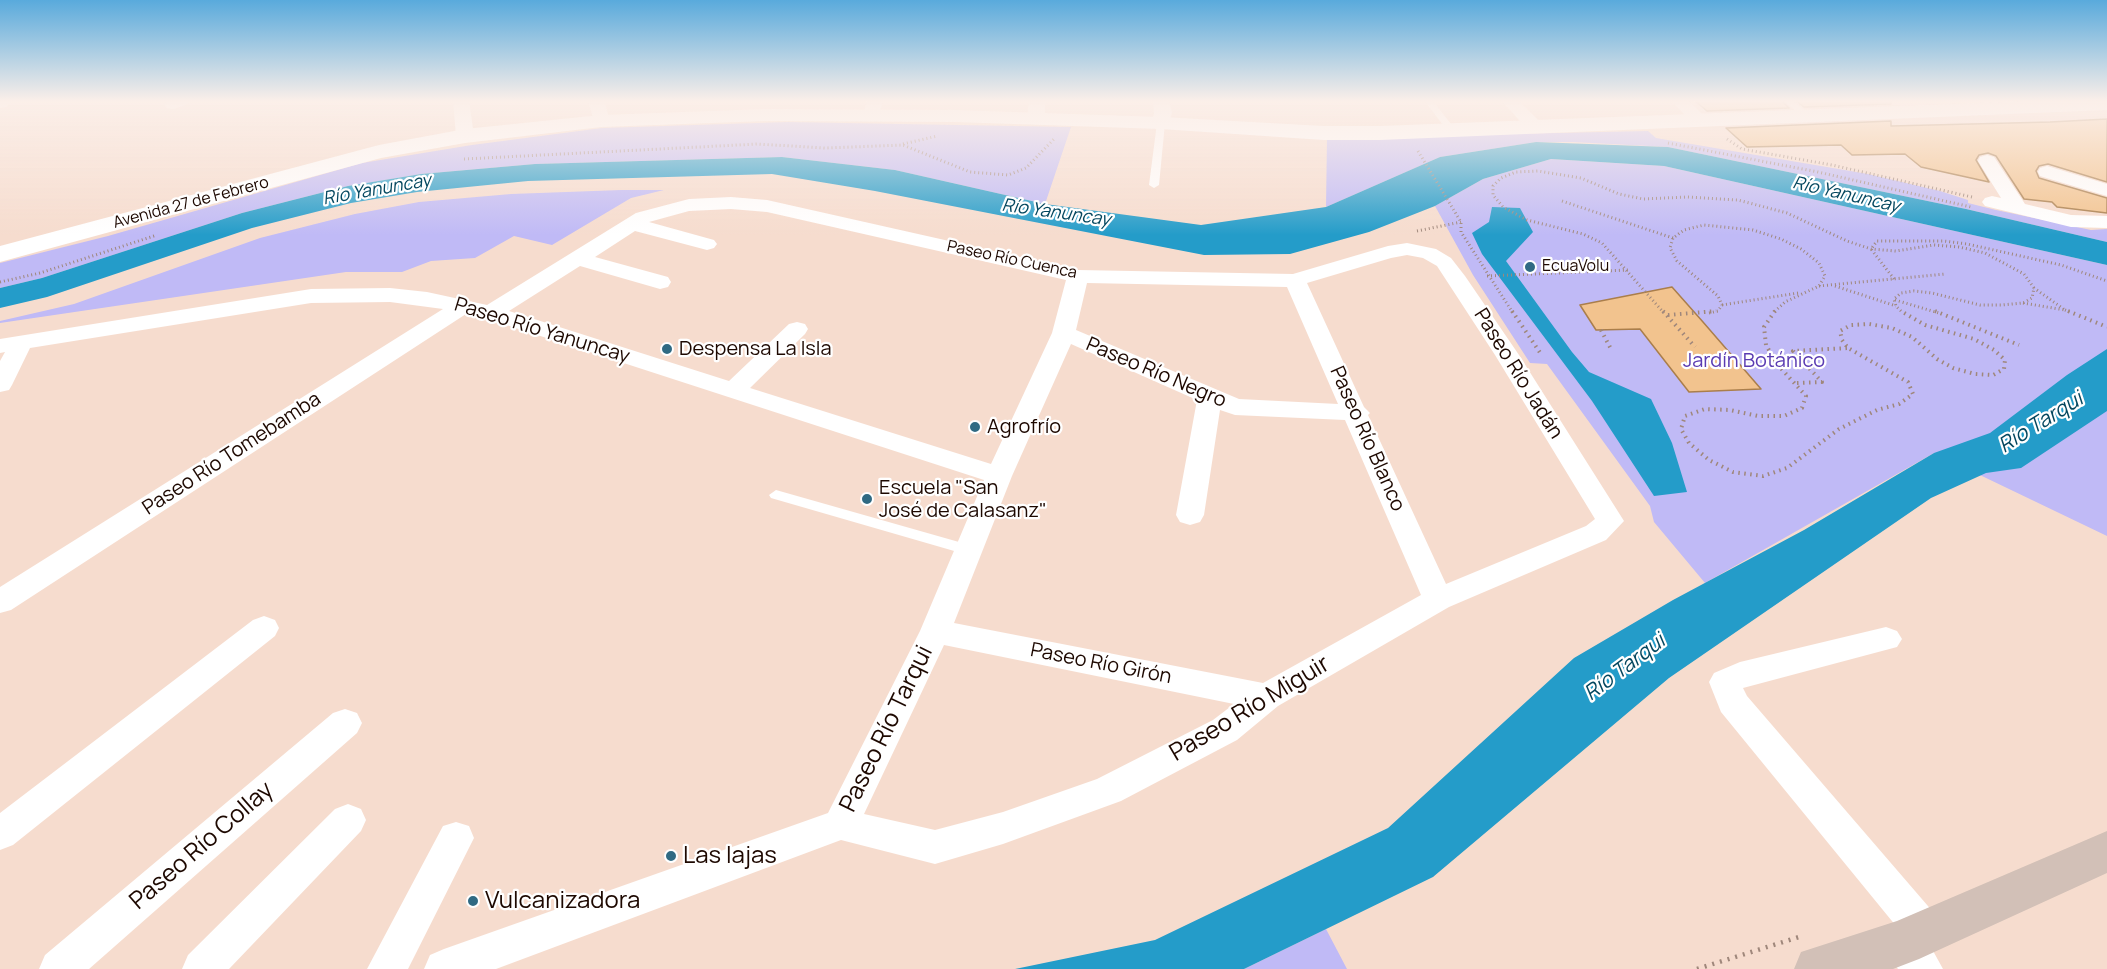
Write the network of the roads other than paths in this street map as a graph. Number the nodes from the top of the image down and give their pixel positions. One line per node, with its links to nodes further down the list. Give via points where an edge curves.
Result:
1 (415, 145): 13 (street, Avenida 27 de Febrero)
2 (1158, 145): 5 (lane)
3 (1987, 161): 8 (street)
4 (2047, 172): 6 (street)
5 (1154, 185)
6 (2107, 190)
7 (1987, 205): 8 (street)
8 (2018, 209): 9 (street, via 2071,221)
9 (2107, 222)
10 (633, 224): 11 (street); 14 (street); 15 (street, Paseo Río Cuenca, via 663,210 688,205 767,206)
11 (707, 244)
12 (1407, 249): 16 (street, Paseo Río Cuenca); 30 (street, Paseo Río Jadán, via 1429,253 1444,262)
13 (0, 254)
14 (580, 259): 17 (street); 19 (street)
15 (1078, 276): 16 (street, Paseo Río Cuenca); 21 (street, Paseo Río Tarqui)
16 (1295, 280): 26 (street, Paseo Río Blanco)
17 (660, 282)
18 (463, 306): 19 (street, Paseo Río Yanuncay); 22 (street, Paseo Río Yanuncay, via 390,295 311,296); 33 (street, Paseo Río Tomebamba)
19 (491, 313): 24 (street, Paseo Río Yanuncay)
20 (797, 329): 24 (street)
21 (1064, 333): 25 (street, Paseo Río Negro); 27 (street, Paseo Río Tarqui)
22 (11, 344): 23 (street)
23 (0, 385)
24 (733, 391): 27 (street, Paseo Río Yanuncay)
25 (1210, 398): 26 (street, Paseo Río Negro, via 1235,407); 29 (street)
26 (1356, 413): 32 (street, Paseo Río Blanco)
27 (999, 476): 31 (street, Paseo Río Tarqui)
28 (776, 495): 31 (lane)
29 (1190, 515)
30 (1610, 521): 32 (street, Paseo Río Miguir, via 1596,533)
31 (968, 550): 35 (street, Paseo Río Tarqui)
32 (1438, 599): 37 (street, Paseo Río Miguir)
33 (0, 602)
34 (264, 628): 41 (street)
35 (935, 631): 37 (street, Paseo Río Girón); 40 (street, Paseo Río Tarqui)
36 (1886, 639): 44 (street, via 1725,682 1733,703)
37 (1266, 697): 40 (street, Paseo Río Miguir, via 1225,729 1108,790 1004,828 934,847)
38 (345, 723): 45 (street, Paseo Río Collay)
39 (348, 820): 46 (street)
40 (841, 824): 48 (street, Paseo Río Tarqui)
41 (0, 834)
42 (456, 838): 47 (street)
43 (2107, 851): 44 (main road)
44 (1917, 948): 49 (main road)
45 (59, 969)
46 (202, 969)
47 (387, 969)
48 (444, 969)
49 (1818, 969)

